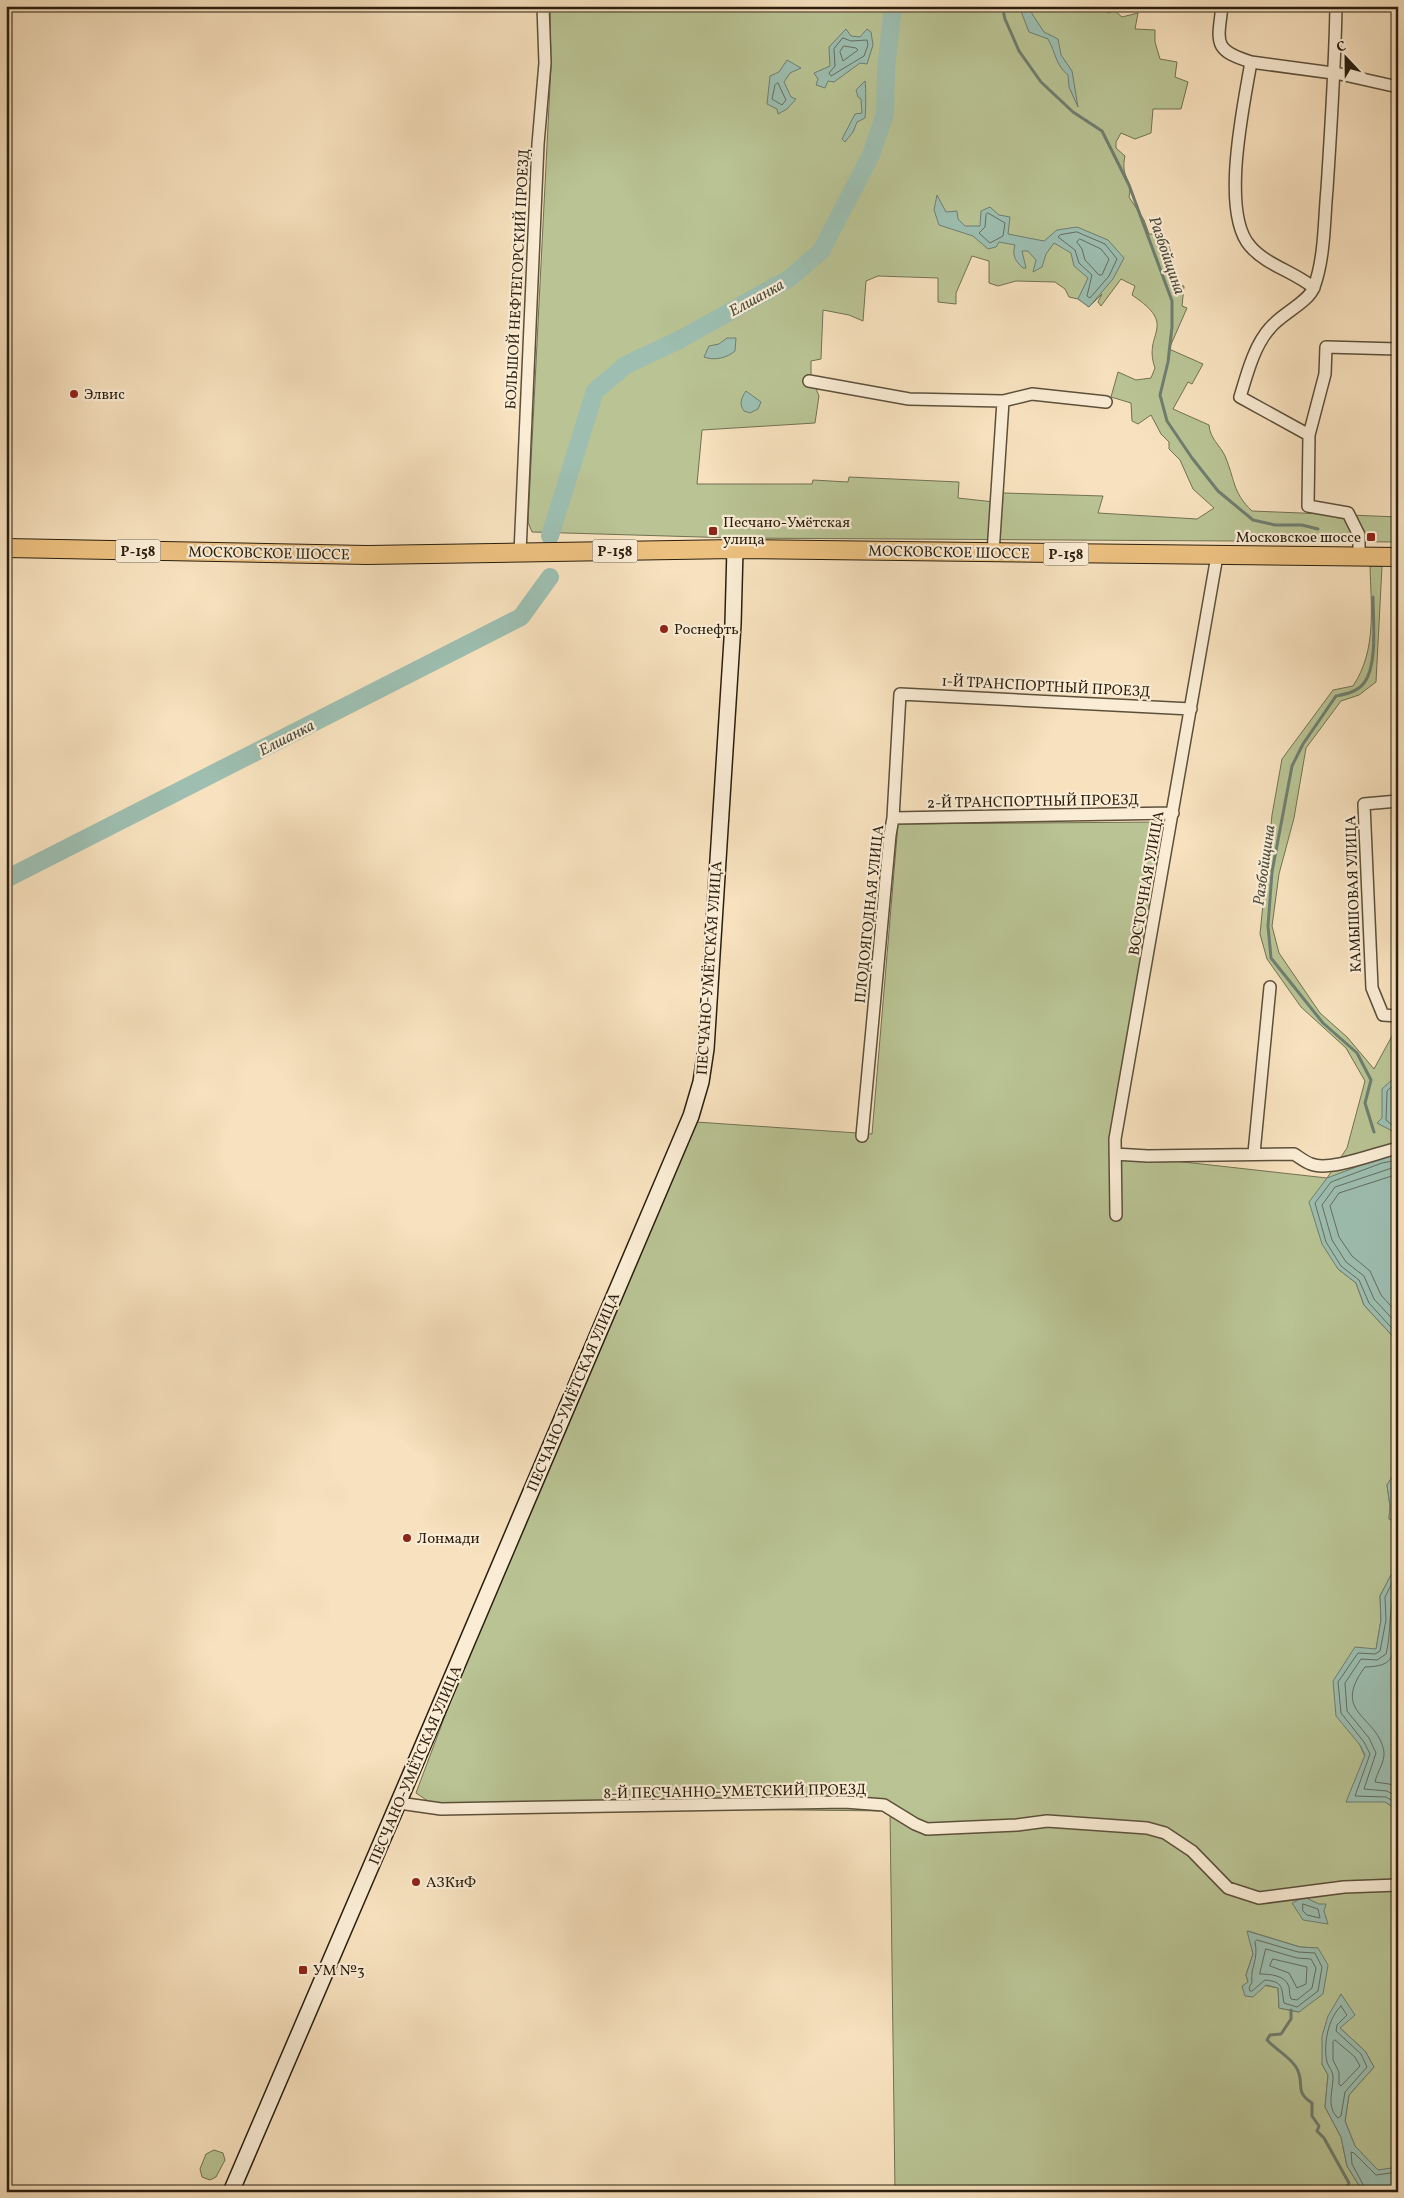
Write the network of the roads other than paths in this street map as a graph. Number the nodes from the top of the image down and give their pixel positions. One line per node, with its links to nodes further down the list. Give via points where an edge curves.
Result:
1 (543, 6): 15 (street, БОЛЬШОЙ НЕФТЕГОРСКИЙ ПРОЕЗД, via 545,63 538,153)
2 (1222, 6): 4 (street, via 1218,39 1223,50)
3 (1336, 6): 5 (street)
4 (1251, 62): 5 (street); 7 (street, via 1235,172 1242,234 1250,247 1266,260)
5 (1334, 73): 6 (street); 7 (street, via 1323,245)
6 (1398, 87)
7 (1314, 288): 12 (street, via 1308,297 1270,328 1257,348 1240,397)
8 (1398, 349): 12 (street, via 1326,347 1325,374)
9 (809, 381): 10 (street, via 909,399)
10 (1003, 401): 11 (street, via 1032,394); 16 (street)
11 (1106, 402)
12 (1309, 435): 18 (street, via 1308,506 1348,513 1359,535)
13 (6, 548): 15 (main road, МОСКОВСКОЕ ШОССЕ / Р-158, via 291,554)
14 (735, 549): 15 (main road, МОСКОВСКОЕ ШОССЕ / Р-158); 16 (main road, МОСКОВСКОЕ ШОССЕ / Р-158); 32 (main road, ПЕСЧАНО-УМЁТСКАЯ УЛИЦА, via 733,632 706,1049 701,1082 689,1120)
15 (526, 553)
16 (993, 553): 17 (main road, МОСКОВСКОЕ ШОССЕ / Р-158)
17 (1217, 556): 18 (main road, МОСКОВСКОЕ ШОССЕ / Р-158); 21 (street, ВОСТОЧНАЯ УЛИЦА)
18 (1359, 557): 19 (main road, МОСКОВСКОЕ ШОССЕ / Р-158)
19 (1398, 557)
20 (900, 694): 21 (street, 1-Й ТРАНСПОРТНЫЙ ПРОЕЗД); 24 (street, ПЛОДОЯГОДНАЯ УЛИЦА)
21 (1191, 709): 23 (street, ВОСТОЧНАЯ УЛИЦА)
22 (1398, 801): 26 (street, КАМЫШОВАЯ УЛИЦА, via 1364,804 1372,988 1383,1016)
23 (1174, 814): 24 (street, 2-Й ТРАНСПОРТНЫЙ ПРОЕЗД); 30 (street, ВОСТОЧНАЯ УЛИЦА, via 1114,1139)
24 (893, 818): 27 (street, ПЛОДОЯГОДНАЯ УЛИЦА)
25 (1270, 987): 29 (street)
26 (1398, 1016)
27 (862, 1136)
28 (1398, 1148): 29 (street, via 1332,1167 1312,1165 1294,1154)
29 (1254, 1153): 30 (street)
30 (1115, 1154): 31 (street, ВОСТОЧНАЯ УЛИЦА)
31 (1116, 1216)
32 (399, 1803): 33 (street, 8-Й ПЕСЧАННО-УМЕТСКИЙ ПРОЕЗД, via 441,1809 884,1804 927,1829 1047,1821 1098,1822 1147,1828 1180,1842 1228,1888 1259,1898 1344,1887); 34 (main road, ПЕСЧАНО-УМЁТСКАЯ УЛИЦА)
33 (1398, 1885)
34 (231, 2192)

